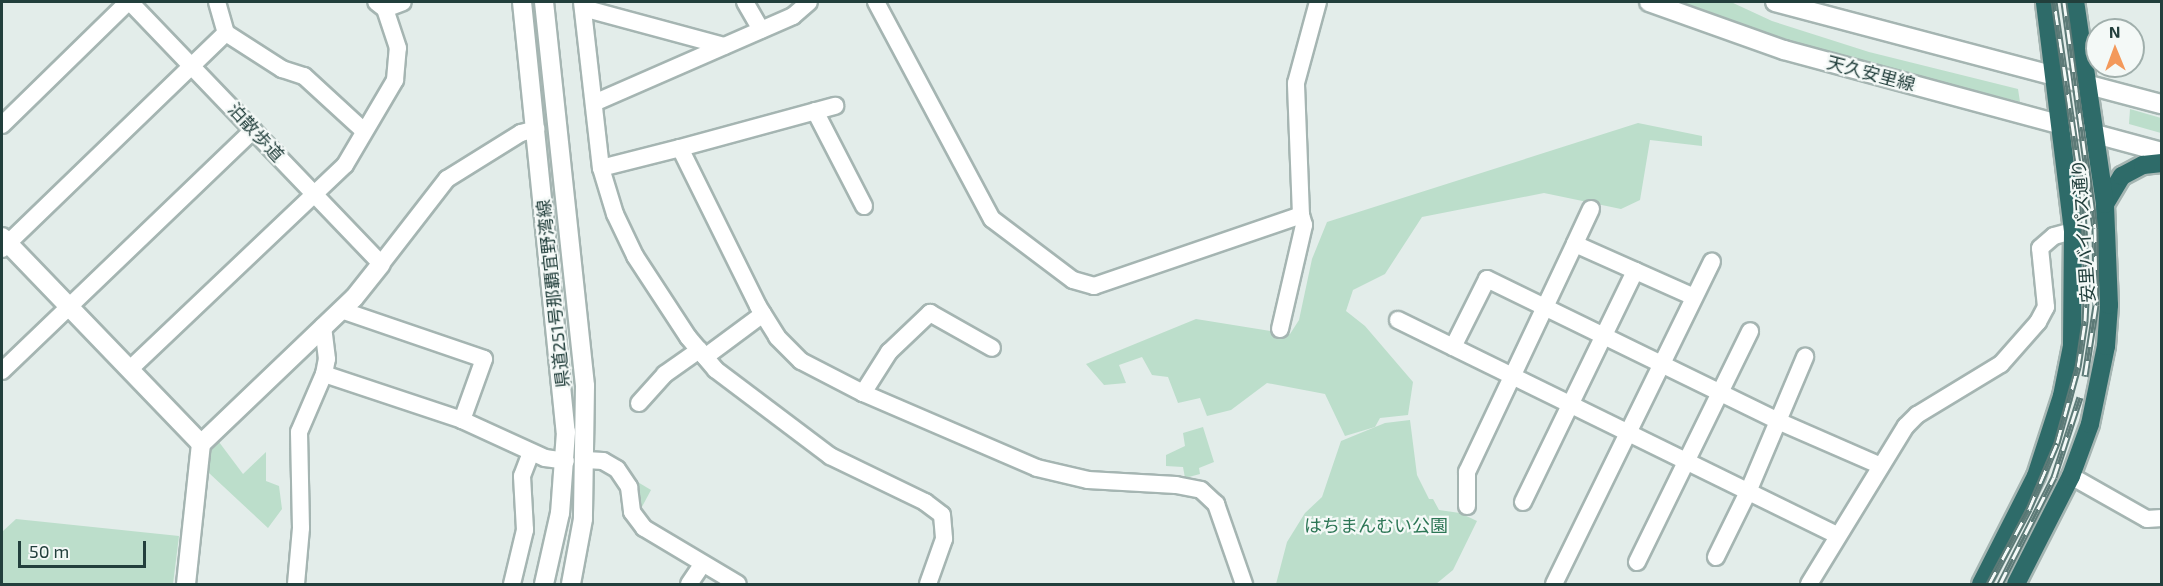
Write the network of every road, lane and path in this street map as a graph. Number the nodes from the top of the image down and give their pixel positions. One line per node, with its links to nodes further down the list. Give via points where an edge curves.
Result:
1 (129, 2): 19 (street, 泊散歩道); 27 (street)
2 (217, 2): 17 (street)
3 (403, 2): 14 (street)
4 (522, 2): 28 (street, 県道251号那覇宜野湾線)
5 (544, 2): 75 (street, 県道251号那覇宜野湾線, via 585,386)
6 (745, 2): 16 (street)
7 (809, 2): 16 (street, via 793,16)
8 (876, 2): 40 (street, via 992,219 1083,285 1094,286)
9 (1318, 2): 40 (street, via 1296,83 1295,128)
10 (1649, 2): 26 (street, 天久安里線, via 1784,50)
11 (1775, 2): 20 (street)
12 (2045, 2): 20 (highway, 安里バイパス通り)
13 (2075, 2): 21 (highway, 安里バイパス通り)
14 (380, 5): 30 (street, via 398,48 395,80 386,100)
15 (582, 5): 18 (street); 22 (street)
16 (761, 30): 18 (street)
17 (226, 33): 19 (street); 30 (street, via 282,69 304,76)
18 (724, 46): 22 (street)
19 (193, 64): 29 (street, 泊散歩道); 42 (street)
20 (2053, 75): 21 (street); 26 (highway, 安里バイパス通り)
21 (2087, 86): 23 (street); 31 (highway, 安里バイパス通り)
22 (594, 103): 35 (street)
23 (2162, 104)
24 (835, 106): 25 (street)
25 (815, 111): 32 (street); 38 (street)
26 (2061, 124): 31 (street, 天久安里線); 41 (highway, 安里バイパス通り)
27 (2, 125)
28 (536, 129): 45 (street, via 521,133 447,179); 76 (street, 県道251号那覇宜野湾線, via 563,388)
29 (253, 130): 36 (street, 泊散歩道); 48 (street)
30 (363, 130): 36 (street, via 345,165)
31 (2096, 134): 33 (street, 天久安里線); 37 (highway, 安里バイパス通り)
32 (680, 148): 35 (street); 51 (street)
33 (2162, 152)
34 (2162, 164): 37 (highway, via 2143,165 2122,176)
35 (601, 168): 59 (street, via 615,214 635,256)
36 (314, 194): 45 (street, 泊散歩道); 62 (street)
37 (2105, 204): 79 (highway, 安里バイパス通り, via 2109,305 2106,346 2090,424)
38 (864, 206)
39 (1591, 209): 43 (street)
40 (1302, 215): 54 (street, via 1304,225)
41 (2073, 231): 78 (street, via 2054,236 2040,248 2046,307 2038,322 2001,364 1917,415); 88 (highway, 安里バイパス通り, via 2072,346 2048,442)
42 (4, 243): 48 (street)
43 (1575, 244): 46 (street); 49 (street)
44 (1712, 262): 47 (street)
45 (381, 264): 50 (street)
46 (1635, 271): 47 (street); 56 (street)
47 (1694, 297): 61 (street)
48 (69, 306): 62 (street); 63 (street)
49 (1545, 307): 56 (street); 57 (street, via 1487,279); 65 (street)
50 (341, 310): 53 (street); 70 (street, via 484,359)
51 (763, 314): 59 (street); 67 (street, via 777,337 801,361)
52 (1398, 320): 57 (street)
53 (323, 326): 64 (street, via 327,359); 73 (street)
54 (1280, 329)
55 (1750, 331): 66 (street)
56 (1603, 336): 61 (street); 69 (street)
57 (1453, 347): 65 (street)
58 (992, 348): 67 (street, via 930,313 889,352)
59 (702, 353): 68 (street, via 665,374); 96 (street, via 716,370 830,456 937,509 946,524)
60 (1804, 357): 71 (street)
61 (1662, 364): 66 (street); 72 (street)
62 (130, 369): 73 (street)
63 (2, 371)
64 (324, 374): 70 (street); 90 (street, via 299,432 301,528)
65 (1513, 376): 69 (street); 82 (street, via 1467,472)
66 (1720, 392): 71 (street); 77 (street)
67 (863, 393): 97 (street, via 1036,468 1088,480 1176,484 1201,490 1216,504)
68 (639, 403)
69 (1570, 404): 72 (street); 81 (street)
70 (462, 420): 74 (street)
71 (1778, 421): 78 (street); 80 (street)
72 (1628, 433): 77 (street); 98 (street)
73 (201, 444): 89 (street)
74 (531, 453): 76 (street); 91 (street, via 522,477 525,530)
75 (586, 460): 87 (street, via 603,461 617,469 629,487 635,519); 93 (street, 県道251号那覇宜野湾線, via 580,541)
76 (566, 461): 92 (street, 県道251号那覇宜野湾線, via 560,513)
77 (1686, 461): 80 (street); 86 (street)
78 (1881, 466): 84 (street)
79 (2071, 476): 83 (street, via 2147,519); 100 (highway, 安里バイパス通り)
80 (1748, 492): 84 (street); 85 (street)
81 (1523, 502)
82 (1467, 506)
83 (2162, 518)
84 (1836, 535): 99 (street)
85 (1716, 557)
86 (1637, 562)
87 (702, 565): 94 (street); 95 (street)
88 (1977, 584)
89 (186, 585)
90 (296, 585)
91 (512, 585)
92 (544, 585)
93 (571, 585)
94 (689, 585)
95 (738, 585)
96 (928, 585)
97 (1244, 585)
98 (1554, 585)
99 (1809, 585)
100 (2016, 585)

